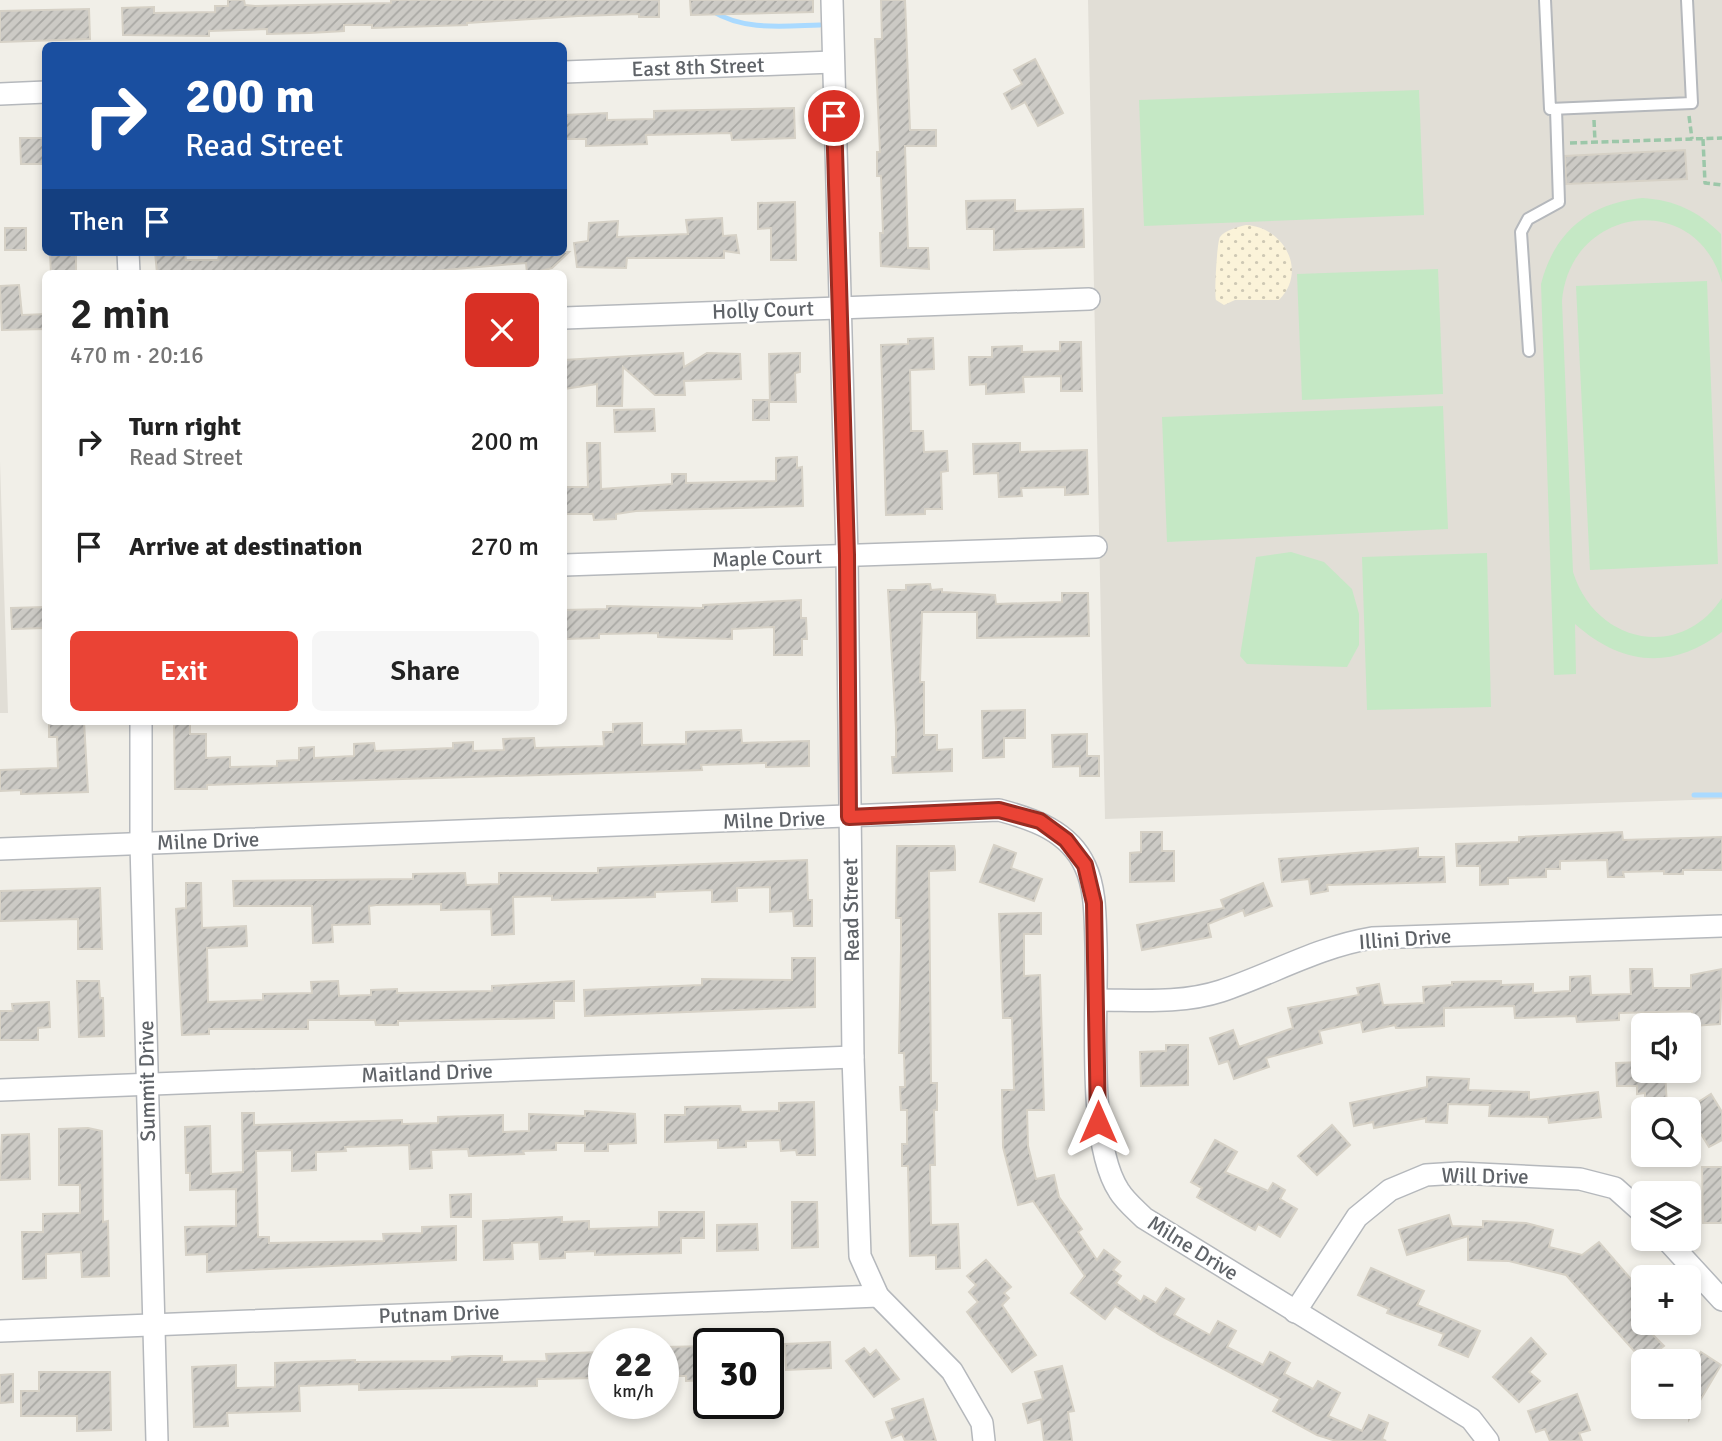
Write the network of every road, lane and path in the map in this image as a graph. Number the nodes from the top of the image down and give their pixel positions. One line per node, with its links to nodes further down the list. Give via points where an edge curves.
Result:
1 (832, 0): 4 (street, Read Street)
2 (1545, 0): 10 (lane, via 1550,110)
3 (1687, 0): 8 (lane, via 1692,103)
4 (833, 62): 5 (street, East 8th Street); 18 (street, Read Street)
5 (567, 72)
6 (42, 92): 7 (street)
7 (0, 94)
8 (1686, 103): 9 (lane); 12 (path)
9 (1593, 107): 10 (lane); 14 (path)
10 (1556, 109): 20 (lane, via 1559,202 1528,219 1521,232)
11 (1722, 138): 13 (path)
12 (1692, 139): 13 (path); 14 (path)
13 (1703, 139): 16 (path, via 1705,183)
14 (1595, 142): 15 (path)
15 (1569, 143)
16 (1722, 184)
17 (1089, 299): 18 (street, Holly Court)
18 (839, 307): 19 (street, Holly Court); 22 (street, Read Street)
19 (567, 317)
20 (1529, 351)
21 (1096, 547): 22 (street, Maple Court)
22 (847, 555): 23 (street, Maple Court); 25 (street, Read Street)
23 (567, 565)
24 (141, 725): 26 (street, Summit Drive)
25 (849, 817): 26 (street, Milne Drive); 29 (street, Milne Drive, via 999,810 1040,821 1066,840 1085,865 1094,903); 30 (street, Read Street)
26 (141, 844): 27 (street, Milne Drive); 31 (street, Summit Drive)
27 (0, 849)
28 (1722, 926): 29 (street, Illini Drive, via 1372,938 1338,944 1220,991 1185,999)
29 (1098, 1000): 37 (street, Milne Drive, via 1098,1122 1105,1159 1119,1191 1144,1219)
30 (853, 1057): 31 (street, Maitland Drive); 35 (street, Read Street, via 860,1256)
31 (147, 1084): 32 (street, Maitland Drive); 38 (street, Summit Drive)
32 (0, 1090)
33 (1631, 1202): 37 (street, Will Drive, via 1615,1188 1580,1179 1426,1175 1390,1190 1357,1217)
34 (1678, 1251): 36 (street)
35 (878, 1296): 38 (street, Putnam Drive); 41 (street, Read Street, via 952,1371 982,1423)
36 (1722, 1300)
37 (1295, 1312): 42 (street, Milne Drive, via 1471,1419)
38 (152, 1326): 39 (street, Putnam Drive); 40 (street, Summit Drive)
39 (0, 1331)
40 (157, 1441)
41 (984, 1441)
42 (1489, 1441)

